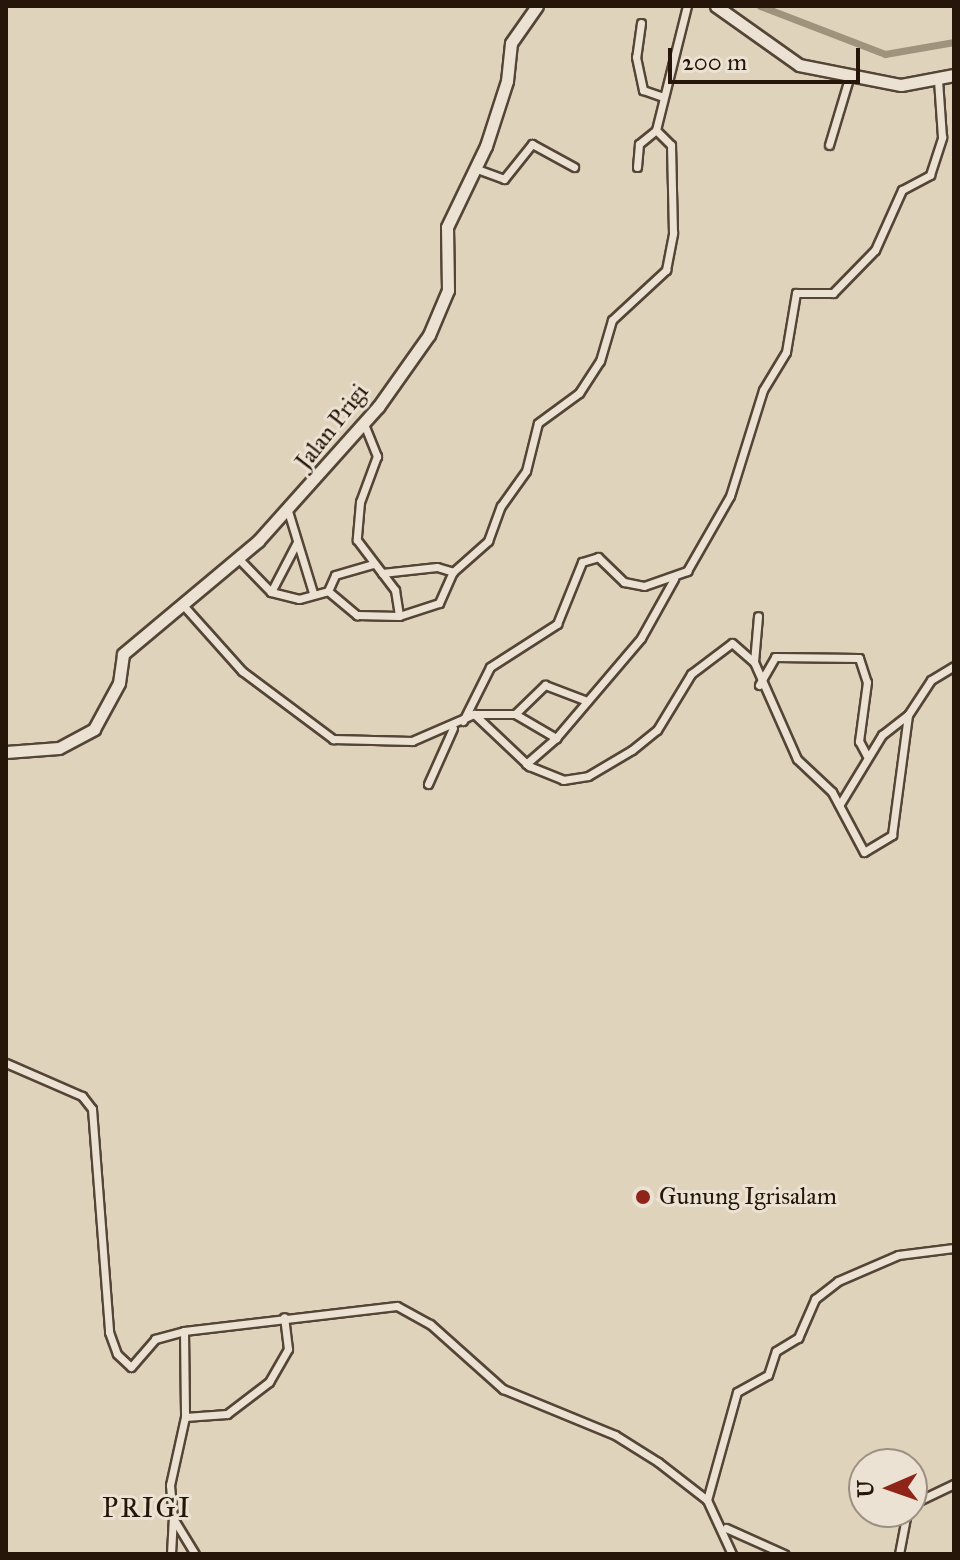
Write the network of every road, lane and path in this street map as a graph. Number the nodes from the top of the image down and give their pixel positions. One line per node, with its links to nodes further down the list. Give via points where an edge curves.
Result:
1 (537, 6): 13 (street, Jalan Prigi, via 511,43 507,81)
2 (687, 6): 8 (street)
3 (716, 6): 5 (street, via 786,59)
4 (641, 23): 8 (street, via 636,57 643,90)
5 (850, 75): 7 (street, via 901,85); 10 (street)
6 (954, 75): 7 (street)
7 (938, 80): 21 (street, via 942,137 930,175 902,190 875,250 833,293 796,293 790,340 763,390 730,496 695,559)
8 (663, 97): 9 (street)
9 (656, 130): 12 (street, via 639,144); 19 (street, via 671,145 673,233 666,270 612,320 600,361 579,393 538,423 526,471 501,506 488,541)
10 (829, 145)
11 (574, 167): 13 (street, via 532,144 504,179)
12 (637, 167)
13 (477, 169): 14 (street, Jalan Prigi, via 447,227 450,280 429,335)
14 (364, 424): 15 (street, Jalan Prigi); 18 (street, via 377,456 360,502 357,540)
15 (288, 511): 16 (street); 17 (street, Jalan Prigi)
16 (297, 542): 23 (street); 24 (street)
17 (238, 558): 23 (street); 25 (street, Jalan Prigi)
18 (373, 564): 20 (street); 22 (street, via 335,575)
19 (453, 572): 20 (street, via 437,567); 26 (street, via 435,607)
20 (382, 573): 26 (street, via 395,590)
21 (674, 579): 31 (street, via 641,638); 35 (street, via 637,586 613,575 598,557 582,562 557,624 490,667)
22 (328, 591): 24 (street); 26 (street, via 357,615)
23 (271, 592): 24 (street, via 293,600)
24 (313, 593)
25 (183, 605): 36 (street, via 242,671 333,739 392,743); 38 (street, Jalan Prigi, via 123,654 119,683 94,729 59,748)
26 (399, 616)
27 (758, 616): 28 (street)
28 (754, 662): 30 (street); 40 (street, via 726,644 687,678 657,730 588,776 563,780)
29 (954, 666): 34 (street, via 931,680)
30 (759, 686): 39 (street, via 775,657 859,658 867,687 859,741); 42 (street, via 797,759)
31 (587, 701): 33 (street, via 545,685); 37 (street)
32 (474, 714): 33 (street); 35 (street); 40 (street)
33 (515, 714): 37 (street)
34 (908, 715): 39 (street); 42 (street, via 890,837 862,851)
35 (463, 721): 36 (street)
36 (453, 728): 41 (street)
37 (556, 738): 40 (street)
38 (6, 752)
39 (867, 756): 42 (street)
40 (526, 764)
41 (428, 784)
42 (840, 804)
43 (6, 1063): 46 (street, via 82,1096 92,1109 109,1332 117,1354 131,1367 155,1339)
44 (954, 1248): 50 (street, via 898,1255 815,1299 798,1338 776,1351 768,1375 737,1392)
45 (284, 1317): 46 (street); 47 (street, via 288,1349 269,1382 227,1414); 50 (street, via 397,1306 430,1324 503,1389 631,1443)
46 (184, 1331): 47 (street)
47 (185, 1417): 51 (street, via 170,1474)
48 (954, 1484): 49 (street)
49 (928, 1496)
50 (707, 1500): 52 (street)
51 (173, 1518): 54 (street); 55 (street)
52 (726, 1528): 56 (street); 57 (street)
53 (904, 1528): 58 (street)
54 (171, 1554)
55 (195, 1554)
56 (732, 1554)
57 (784, 1554)
58 (899, 1554)

